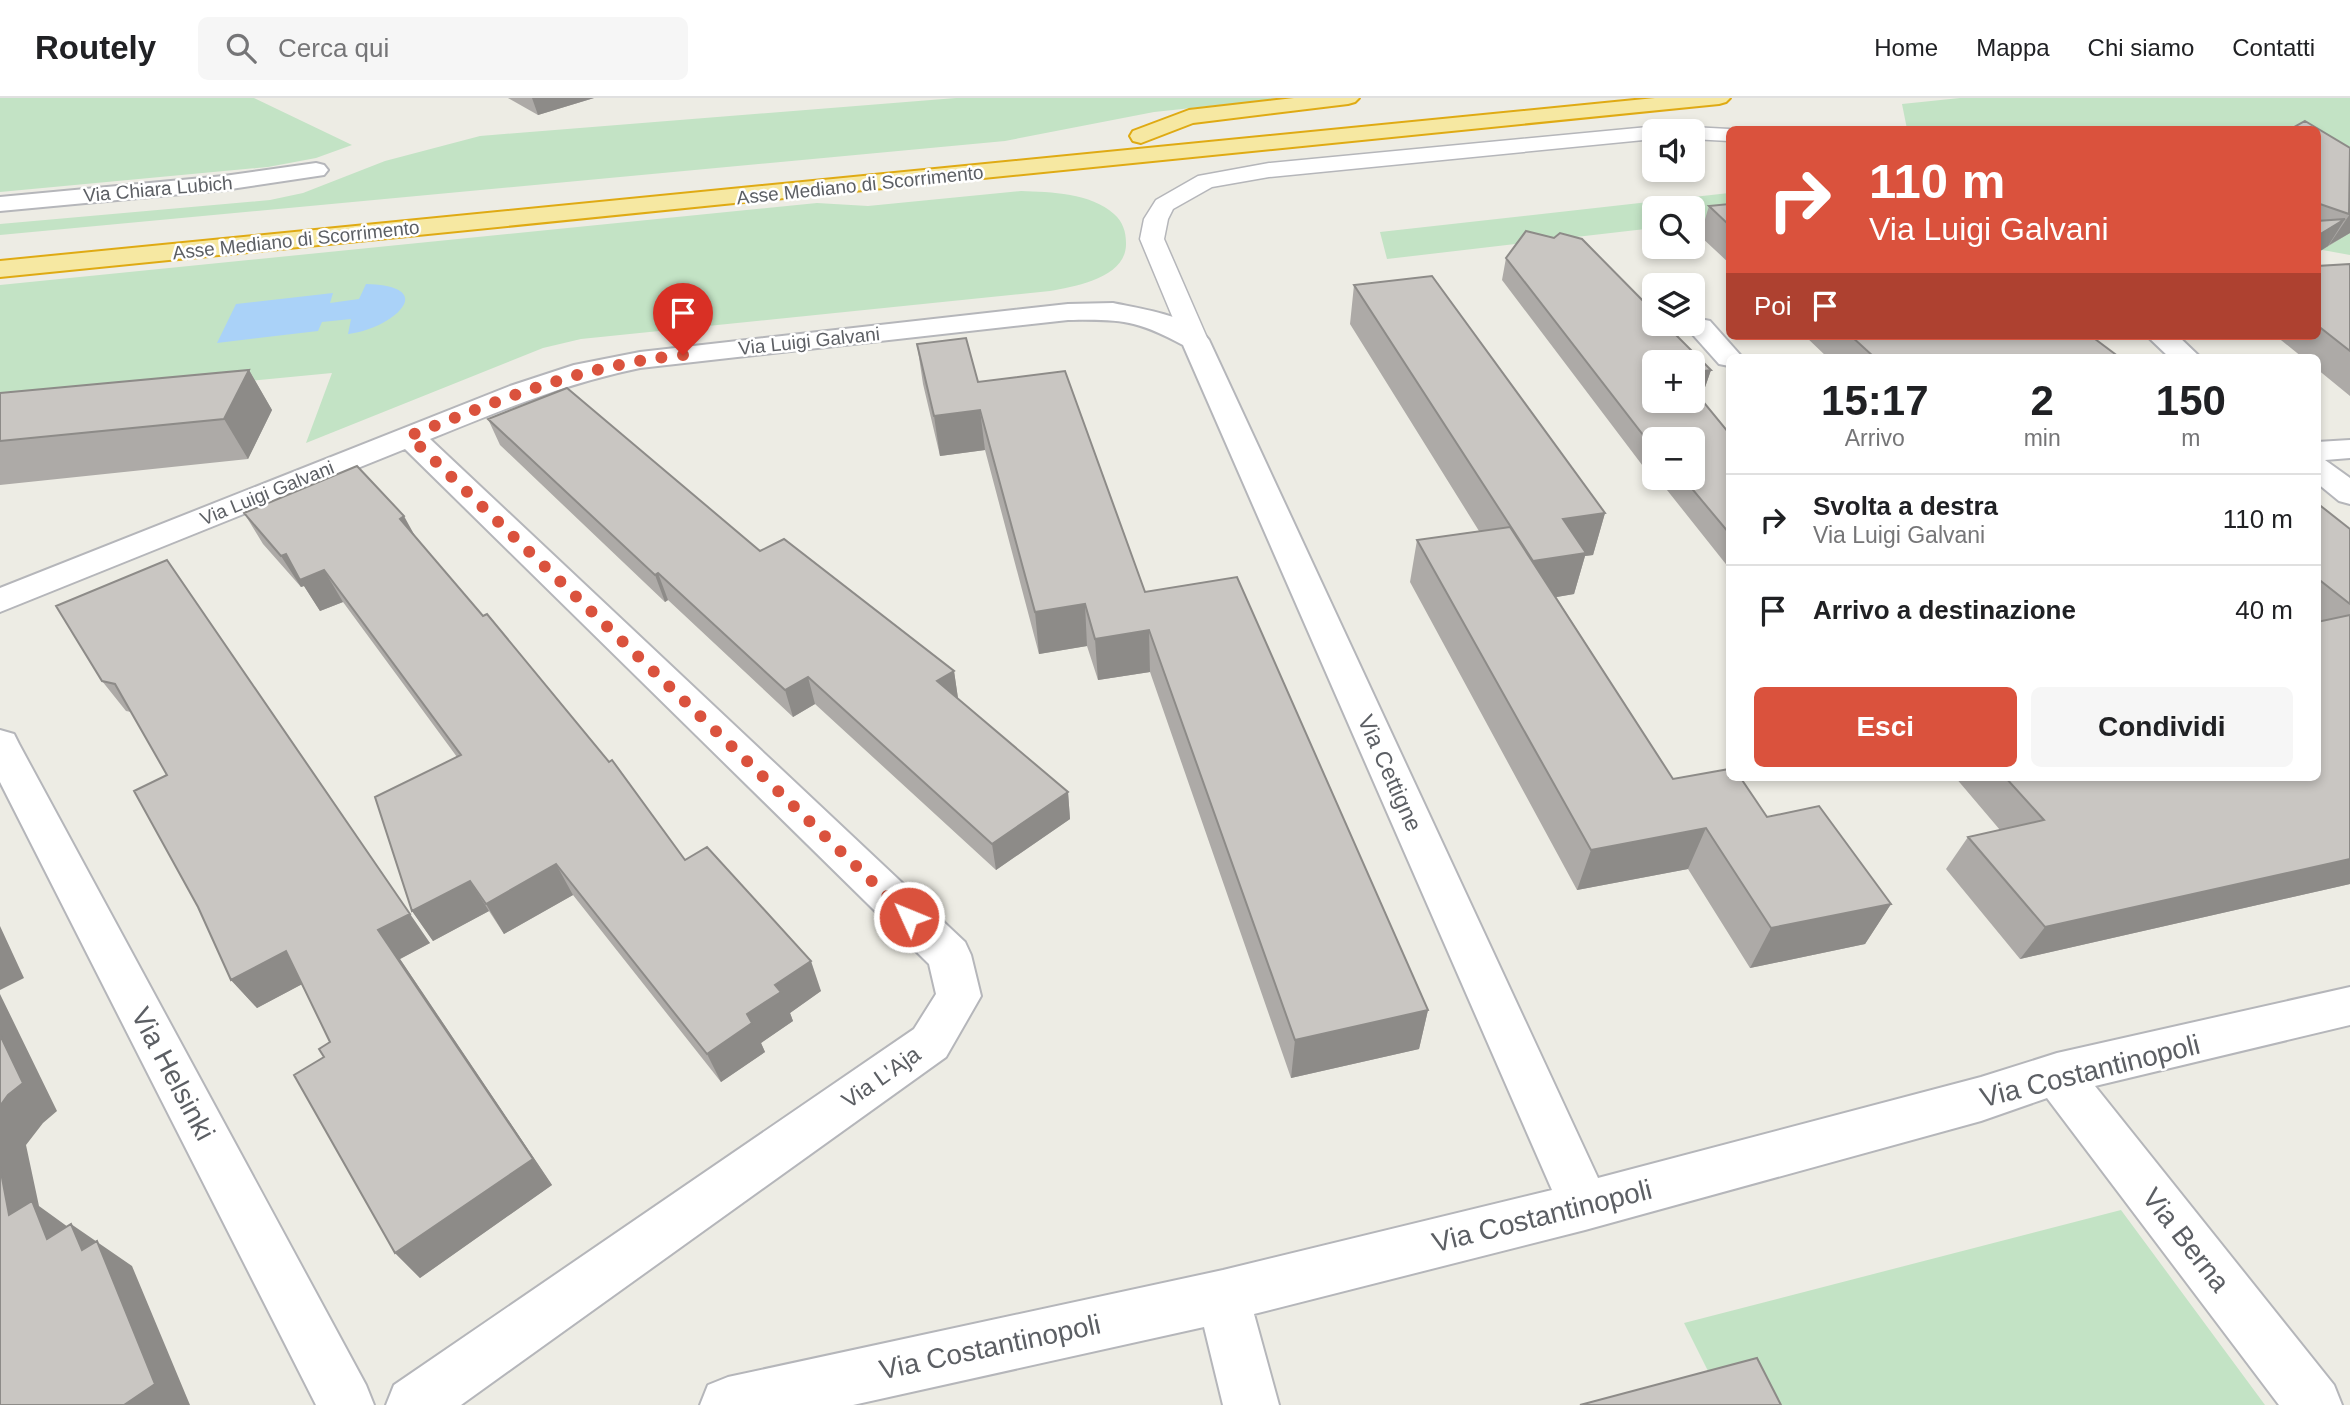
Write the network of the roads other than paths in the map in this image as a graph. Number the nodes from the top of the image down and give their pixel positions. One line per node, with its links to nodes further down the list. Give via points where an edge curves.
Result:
1 (1348, 98): 7 (highway, via 1189,117)
2 (1522, 98): 7 (highway, Asse Mediano di Scorrimento)
3 (1720, 98): 11 (highway, Asse Mediano di Scorrimento)
4 (1642, 134): 13 (lane, via 1269,170 1206,181 1164,205 1152,239)
5 (1705, 134): 6 (lane)
6 (1726, 135)
7 (1141, 136): 10 (highway, Asse Mediano di Scorrimento)
8 (316, 170): 9 (street, Via Chiara Lubich)
9 (0, 204)
10 (387, 208)
11 (0, 270)
12 (1705, 332): 16 (street)
13 (1195, 340): 17 (street, Via Luigi Galvani, via 1158,320 1113,312 1068,312 640,360 584,371 520,392); 26 (street, Via Cettigne)
14 (2166, 340): 15 (street)
15 (2182, 354)
16 (1726, 355)
17 (409, 436): 22 (street, Via Luigi Galvani); 29 (street, Via L'Aja, via 949,955 959,996 930,1043)
18 (2350, 449): 19 (street)
19 (2321, 451)
20 (2321, 470): 21 (street)
21 (2350, 494)
22 (0, 601)
23 (0, 744): 28 (street, Via Helsinki)
24 (2350, 1006): 25 (street, Via Costantinopoli)
25 (2057, 1074): 26 (street, Via Costantinopoli, via 1981,1099); 32 (street, Via Berna)
26 (1585, 1206): 27 (street, Via Costantinopoli)
27 (1223, 1296): 30 (street, Via Costantinopoli); 31 (street)
28 (345, 1405)
29 (414, 1405)
30 (728, 1405)
31 (1251, 1405)
32 (2314, 1405)

